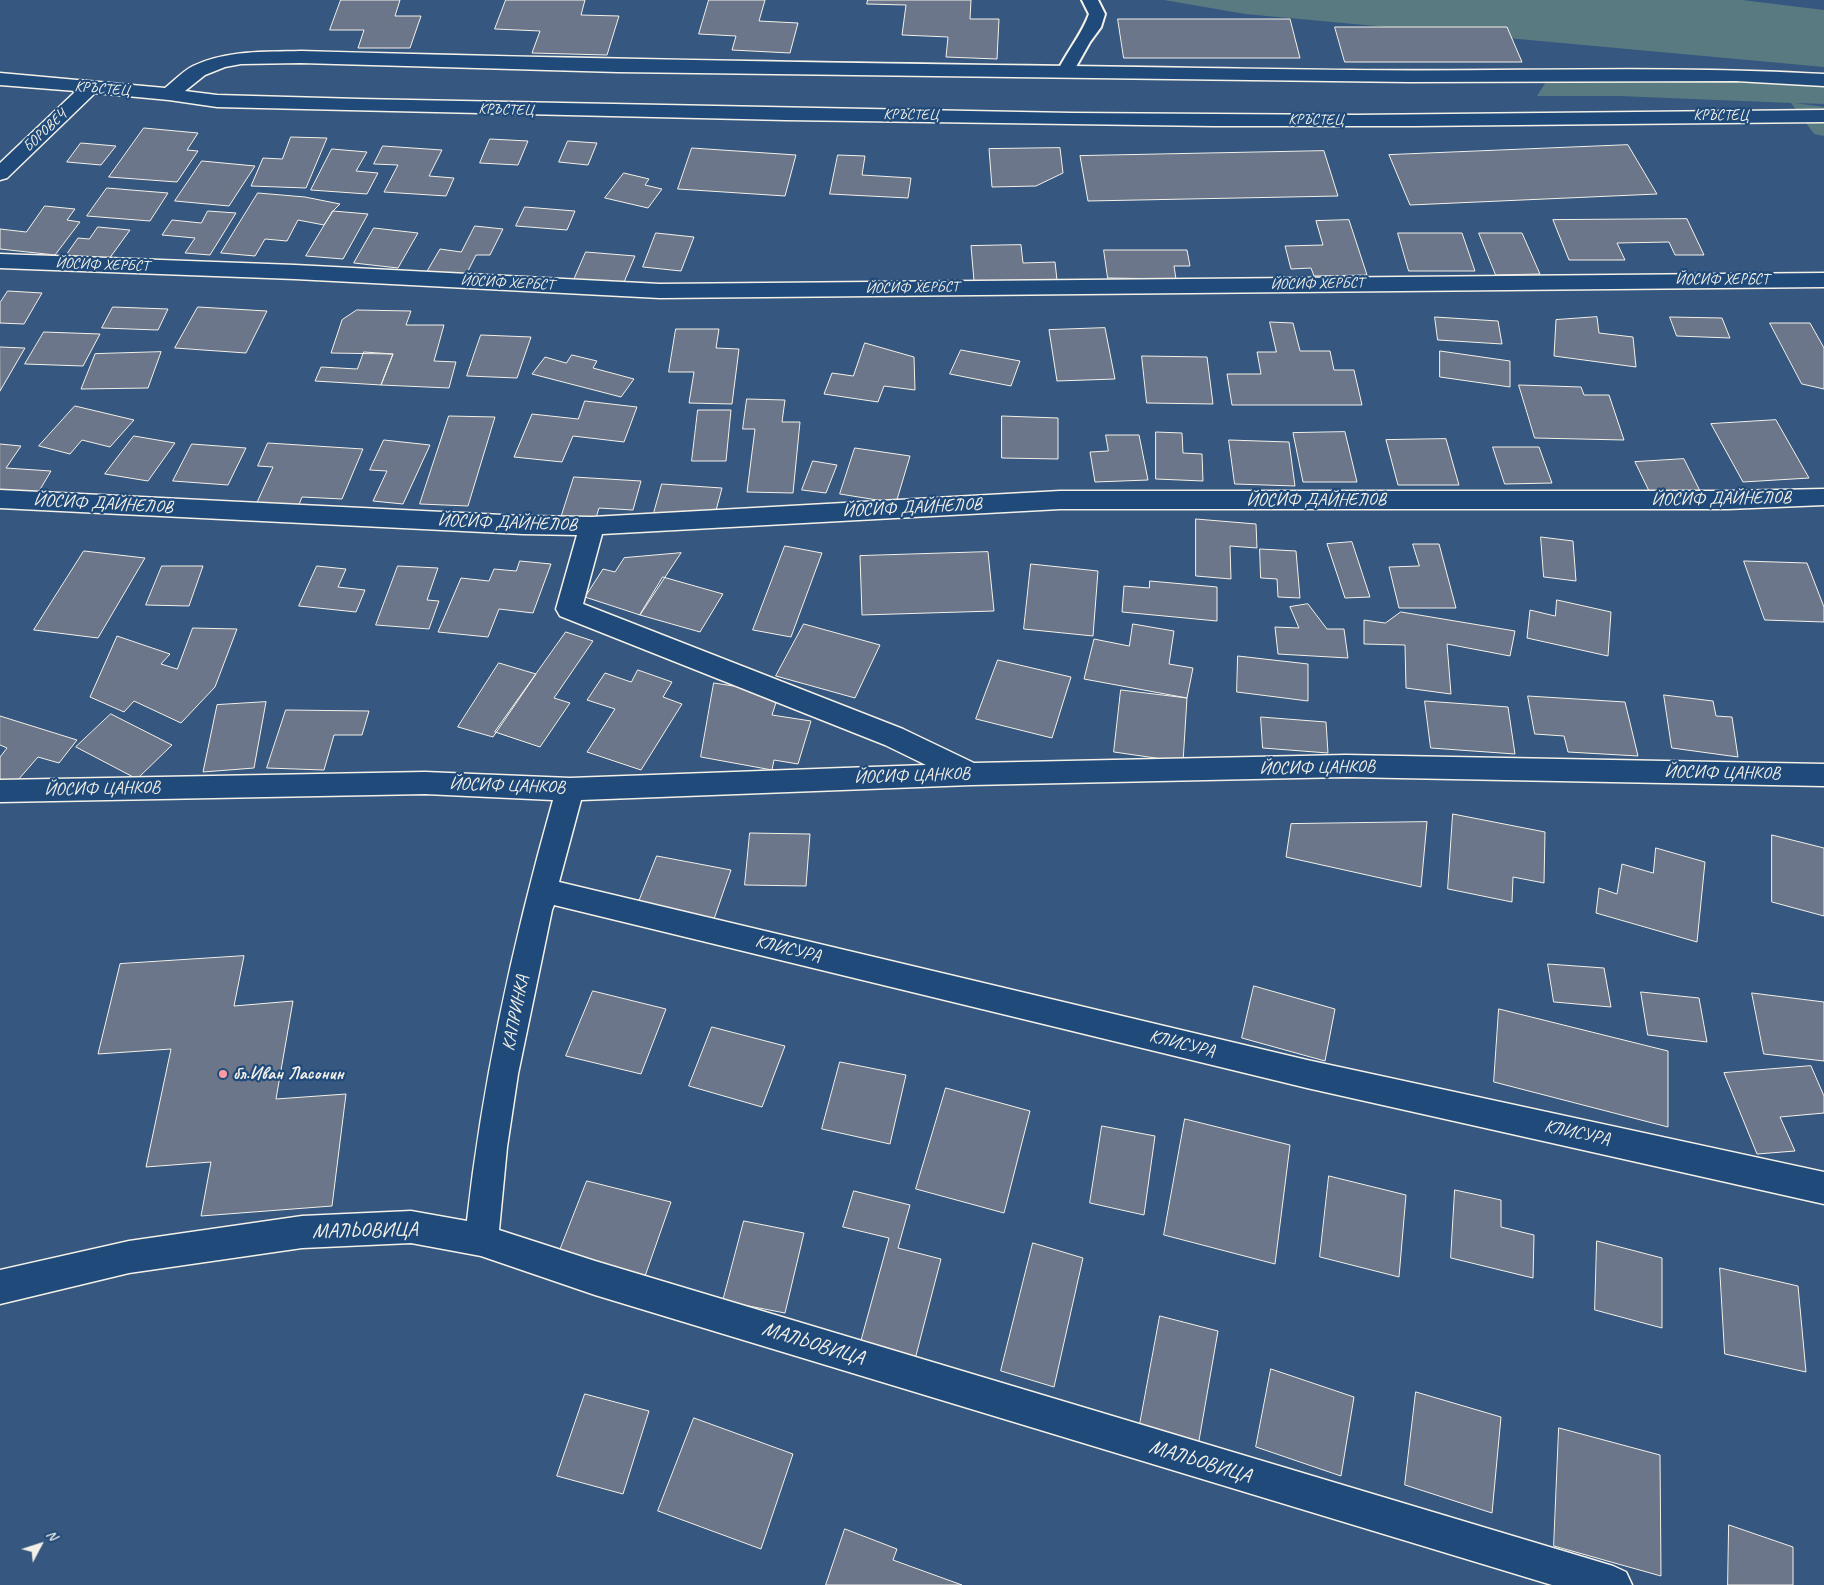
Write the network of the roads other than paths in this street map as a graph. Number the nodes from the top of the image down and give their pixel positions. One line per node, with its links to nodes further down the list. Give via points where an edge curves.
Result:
1 (1090, 0): 2 (lane, via 1097,14 1093,27)
2 (1066, 70): 4 (street, via 1410,76 1736,74); 6 (street, via 618,66 241,58 198,72)
3 (0, 79): 5 (street, КРЪСТЕЦ)
4 (1824, 80)
5 (90, 88): 6 (street, КРЪСТЕЦ); 8 (street, БОРОВЕЧ)
6 (168, 94): 7 (street, КРЪСТЕЦ, via 217,101 594,112 1359,121)
7 (1824, 116)
8 (0, 174)
9 (0, 261): 10 (street, ЙОСИФ ХЕРБСТ, via 660,291)
10 (1824, 280)
11 (1824, 497): 13 (street, ЙОСИФ ДАЙНЕЛОВ, via 1718,500 1060,500)
12 (0, 499): 13 (street, ЙОСИФ ДАЙНЕЛОВ, via 523,526)
13 (592, 526): 14 (street, via 569,609 894,737)
14 (971, 774): 15 (street, ЙОСИФ ЦАНКОВ, via 1346,766); 16 (street, ЙОСИФ ЦАНКОВ)
15 (1824, 775)
16 (570, 789): 17 (street, ЙОСИФ ЦАНКОВ, via 425,783); 18 (street, КАПРИНКА)
17 (0, 791)
18 (542, 890): 19 (street, КЛИСУРА, via 1307,1074); 20 (street, КАПРИНКА, via 496,1116)
19 (1824, 1188)
20 (481, 1240): 21 (street, МАЛЬОВИЦА, via 411,1227 302,1232 129,1257); 22 (street, МАЛЬОВИЦА, via 595,1278)
21 (0, 1287)
22 (1613, 1585)

